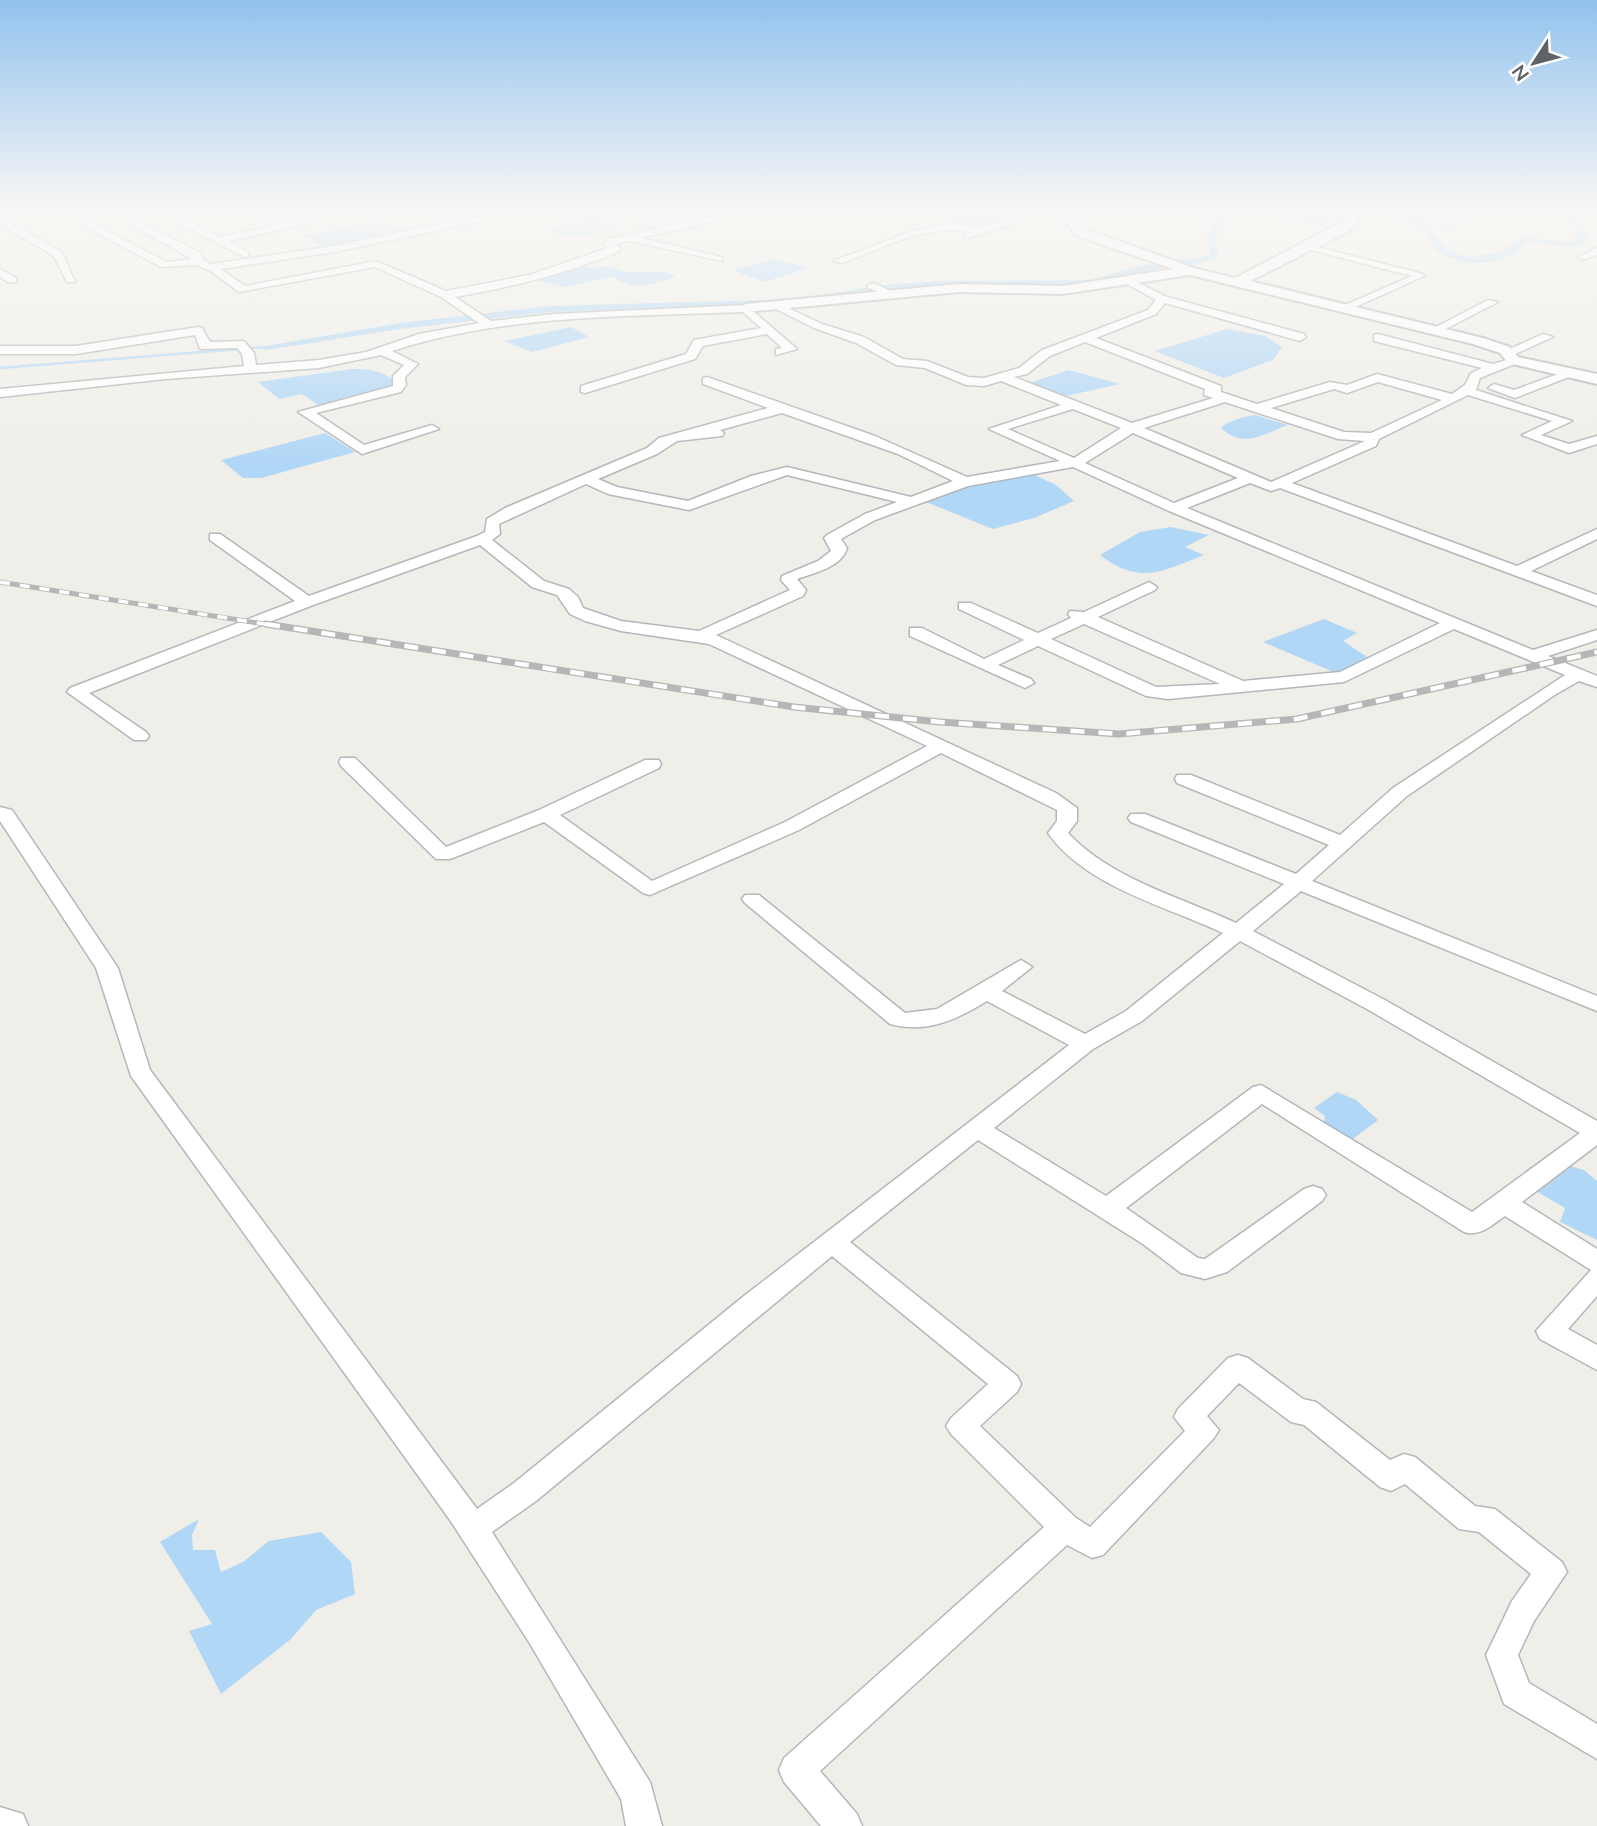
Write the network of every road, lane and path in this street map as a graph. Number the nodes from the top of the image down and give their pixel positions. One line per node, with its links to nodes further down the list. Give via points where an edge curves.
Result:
1 (440, 293): 8 (street)
2 (454, 293): 8 (street)
3 (898, 293): 7 (street)
4 (1152, 293): 9 (street)
5 (1287, 293): 12 (street)
6 (1379, 293): 12 (street)
7 (889, 294): 11 (street)
8 (444, 295): 14 (street)
9 (1163, 299): 17 (street); 19 (street, via 1152,312)
10 (1492, 302): 16 (street)
11 (776, 306): 13 (street); 28 (street, via 860,340 900,362 927,365 966,381)
12 (1348, 307): 16 (street)
13 (746, 308): 14 (street, via 554,317); 15 (street)
14 (489, 325): 22 (street, via 423,337)
15 (769, 330): 23 (street, via 791,349); 32 (street, via 698,343 691,356)
16 (1436, 330): 24 (street)
17 (1300, 337)
18 (1547, 337): 24 (street)
19 (1086, 338): 28 (street); 34 (street, via 1217,389 1209,392)
20 (1378, 338): 25 (street)
21 (0, 351): 26 (street, via 76,350 198,331 204,346 244,348)
22 (382, 351): 26 (street, via 319,364); 40 (street, via 412,364 399,376 397,389 305,412 362,450)
23 (780, 352)
24 (1511, 356): 25 (street); 27 (street)
25 (1495, 368): 31 (street, via 1475,376)
26 (251, 370): 33 (street)
27 (1573, 373): 29 (street); 31 (street, via 1515,394)
28 (1002, 377): 36 (street)
29 (1597, 379)
30 (707, 381): 38 (street)
31 (1469, 386): 35 (street); 42 (street, via 1565,421 1529,435 1569,449)
32 (585, 389)
33 (0, 393)
34 (1225, 398): 37 (street); 39 (street)
35 (1454, 399): 37 (street, via 1377,377 1347,389 1334,385); 41 (street)
36 (1073, 405): 39 (street); 43 (street, via 996,429)
37 (1255, 409): 41 (street, via 1343,436)
38 (779, 410): 45 (street, via 655,446); 46 (street, via 911,454)
39 (1131, 428): 43 (street); 44 (street)
40 (432, 429)
41 (1373, 437): 47 (street, via 1371,443)
42 (1597, 440)
43 (1075, 463): 46 (street); 49 (street)
44 (1250, 478): 47 (street, via 1271,487); 49 (street)
45 (586, 479): 48 (street, via 613,491 690,506 787,471); 52 (street, via 510,511 492,522 492,534)
46 (965, 482): 48 (street)
47 (1280, 483): 53 (street)
48 (910, 501): 62 (street, via 832,538 838,553 788,578 797,593)
49 (1174, 508): 59 (street)
50 (1597, 533): 53 (street)
51 (215, 537): 56 (street)
52 (482, 539): 56 (street); 62 (street, via 538,584 563,592 576,611 595,621)
53 (1518, 571): 55 (street)
54 (1149, 587): 58 (street)
55 (1597, 601)
56 (307, 602): 70 (street, via 76,692)
57 (965, 606): 63 (street)
58 (1075, 613): 63 (street); 69 (street)
59 (1451, 624): 64 (street); 69 (street, via 1343,677)
60 (916, 632): 65 (street)
61 (1597, 635): 64 (street)
62 (701, 636): 71 (street, via 836,693)
63 (1036, 640): 65 (street); 69 (street, via 1152,692)
64 (1530, 656): 66 (street)
65 (984, 664): 68 (street)
66 (1577, 675): 67 (street); 78 (street, via 1399,792)
67 (1597, 682)
68 (1025, 683)
69 (1241, 687)
70 (140, 736)
71 (942, 745): 76 (street, via 792,826 650,889); 81 (street, via 1067,808 1067,821 1058,833 1068,848 1148,893)
72 (348, 762): 76 (street, via 443,855)
73 (652, 764): 76 (street)
74 (1184, 779): 78 (street)
75 (0, 813): 96 (street, via 5,814 107,968 139,1071)
76 (545, 814)
77 (1138, 818): 79 (street)
78 (1341, 844): 79 (street)
79 (1297, 884): 81 (street); 84 (street)
80 (752, 899): 83 (street, via 898,1019 910,1023 947,1013)
81 (1238, 932): 85 (street, via 1133,1016); 87 (street)
82 (1021, 967): 83 (street)
83 (986, 991): 85 (street)
84 (1597, 1004)
85 (1085, 1044): 86 (street)
86 (977, 1128): 90 (street); 91 (street)
87 (1597, 1132): 89 (street)
88 (1313, 1195): 90 (street, via 1218,1265 1205,1269 1190,1266)
89 (1504, 1202): 90 (street, via 1474,1225 1261,1093); 92 (street)
90 (1107, 1209)
91 (832, 1242): 95 (street, via 1007,1384 961,1426); 96 (street, via 525,1492)
92 (1597, 1262)
93 (1597, 1278): 94 (street, via 1550,1331)
94 (1597, 1359)
95 (1065, 1527): 97 (street, via 1092,1545 1204,1430 1188,1417 1238,1366 1301,1414 1307,1410 1391,1478 1404,1466 1470,1520 1484,1518 1551,1572 1522,1611 1502,1656 1516,1693); 101 (street, via 796,1770)
96 (473, 1529): 100 (street, via 638,1794)
97 (1597, 1742)
98 (0, 1825): 99 (street)
99 (9, 1826)
100 (644, 1826)
101 (844, 1826)

